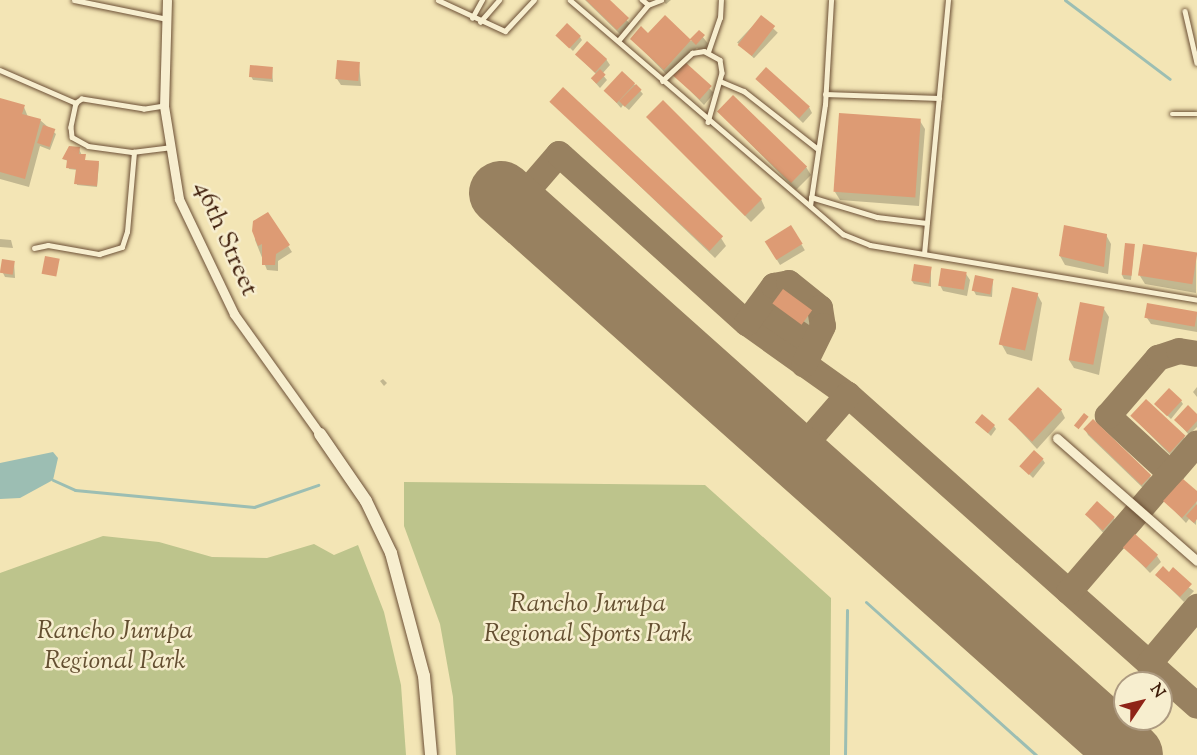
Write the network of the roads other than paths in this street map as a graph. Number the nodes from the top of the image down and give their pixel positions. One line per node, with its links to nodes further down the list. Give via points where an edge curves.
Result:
1 (74, 0): 16 (lane)
2 (167, 0): 16 (street, 46th Street)
3 (438, 0): 15 (lane)
4 (482, 0): 15 (lane)
5 (499, 0): 17 (lane)
6 (534, 0): 17 (lane, via 505,31)
7 (570, 0): 18 (lane)
8 (642, 0): 13 (lane)
9 (661, 0): 13 (lane)
10 (722, 0): 19 (lane)
11 (831, 0): 24 (lane)
12 (948, 0): 25 (lane)
13 (648, 5): 18 (lane)
14 (1185, 11): 20 (lane)
15 (472, 18): 17 (lane)
16 (167, 19): 27 (street, 46th Street)
17 (480, 22)
18 (618, 41): 22 (lane)
19 (708, 52): 22 (lane, via 683,59); 23 (lane, via 720,60)
20 (1197, 63)
21 (0, 70): 26 (lane)
22 (662, 81): 30 (lane)
23 (720, 81): 30 (lane); 32 (lane, via 744,91)
24 (825, 94): 25 (lane); 32 (lane)
25 (939, 98): 36 (lane)
26 (76, 103): 27 (lane, via 92,99 144,109); 33 (lane, via 70,127 78,143)
27 (164, 105): 31 (street, 46th Street)
28 (1172, 114): 29 (lane)
29 (1197, 114)
30 (708, 122): 35 (lane)
31 (170, 147): 33 (lane); 40 (street, 46th Street, via 178,199 234,314)
32 (818, 149): 34 (lane)
33 (134, 152): 37 (lane, via 128,232 122,247 99,254 48,245)
34 (811, 197): 35 (lane); 36 (lane, via 877,217)
35 (810, 206): 38 (lane, via 843,234 870,245)
36 (927, 223): 38 (lane)
37 (34, 248)
38 (924, 254): 39 (lane)
39 (1197, 300)
40 (320, 434): 43 (street, via 366,501 391,553 424,676)
41 (1058, 438): 42 (street)
42 (1197, 561)
43 (431, 755)

